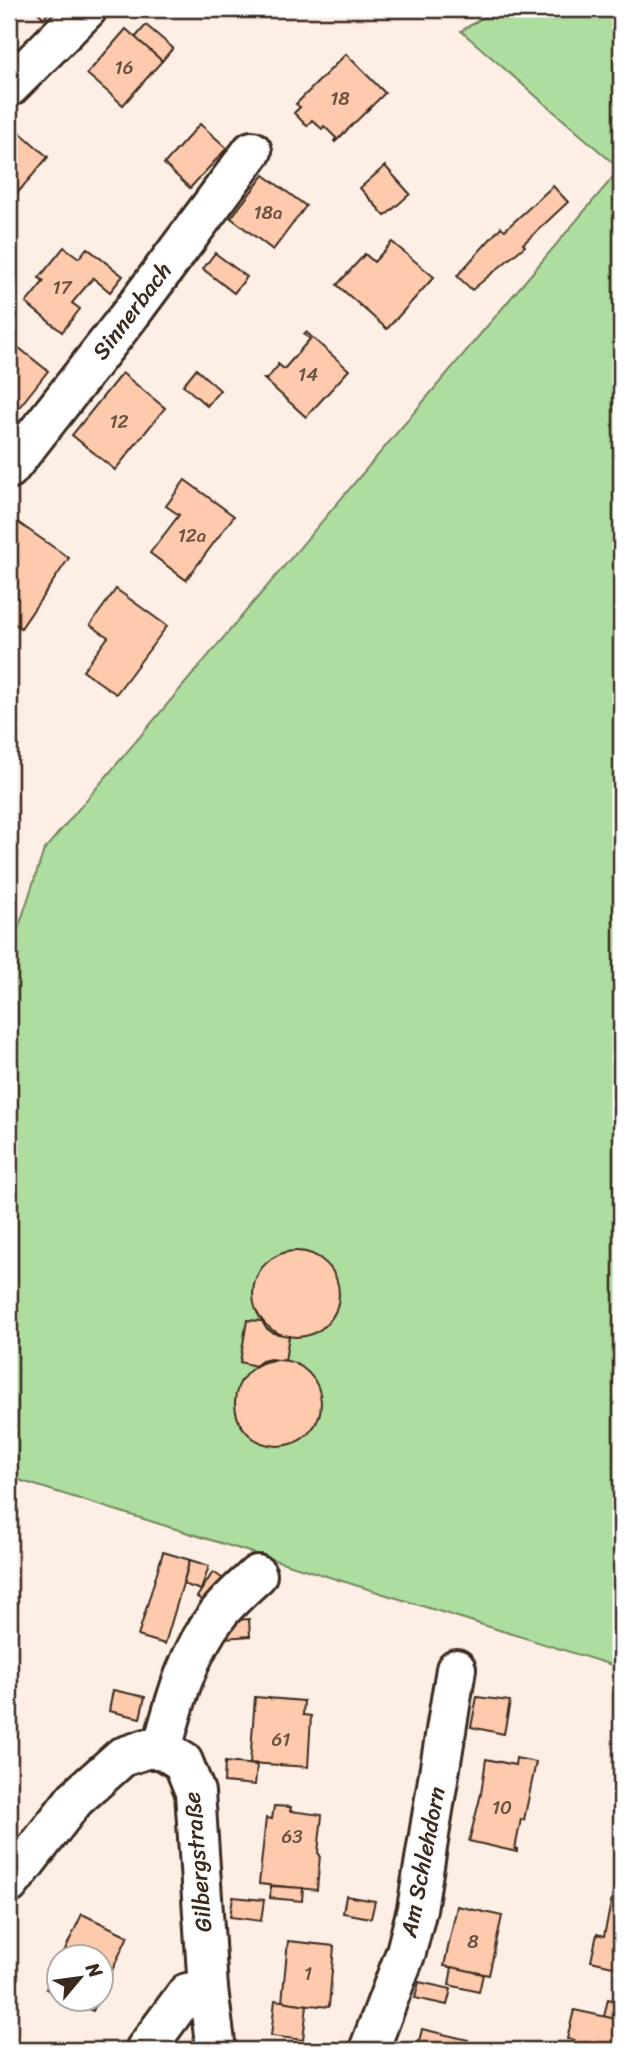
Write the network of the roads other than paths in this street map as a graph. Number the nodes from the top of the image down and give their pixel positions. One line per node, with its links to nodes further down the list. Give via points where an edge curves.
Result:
1 (88, 9): 2 (street)
2 (9, 87)
3 (251, 151): 4 (street, Sinnerbach)
4 (9, 469)
5 (257, 1575): 7 (street, via 219,1613 198,1644)
6 (456, 1669): 12 (street, Am Schlehdorn, via 417,1909)
7 (162, 1749): 8 (street, via 122,1757 75,1799); 9 (street, Gilbergstraße, via 183,1762 195,1792)
8 (9, 1884)
9 (208, 1990): 10 (street, via 187,1993); 11 (street, Gilbergstraße)
10 (145, 2050)
11 (216, 2050)
12 (369, 2050)

